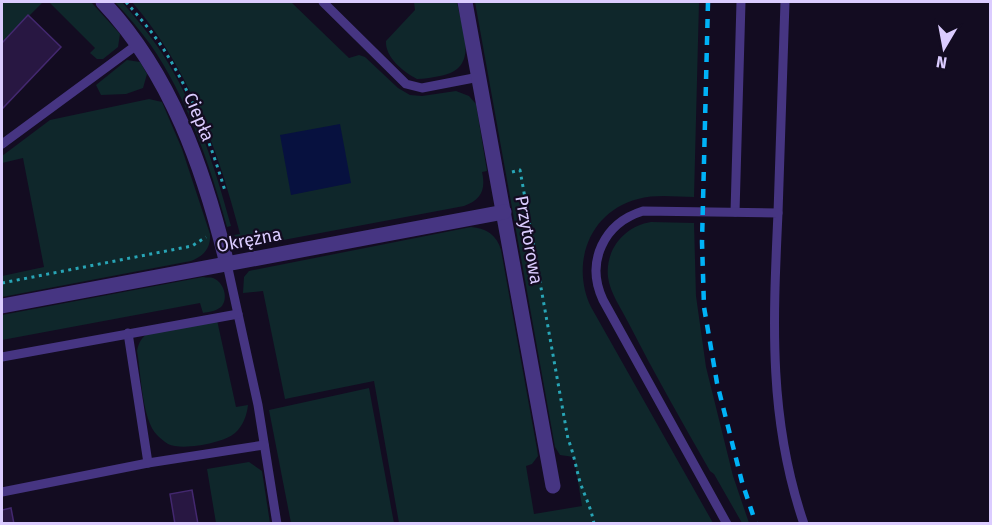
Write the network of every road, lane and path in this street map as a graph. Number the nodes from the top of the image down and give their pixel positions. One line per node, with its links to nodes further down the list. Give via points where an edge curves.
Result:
1 (103, 2): 6 (street, Ciepła)
2 (323, 2): 7 (lane, via 406,84 422,88)
3 (465, 2): 7 (street, Przytorowa)
4 (741, 2): 11 (lane)
5 (785, 2): 12 (lane)
6 (138, 44): 8 (lane); 13 (street, Ciepła, via 186,134)
7 (479, 77): 9 (street, Przytorowa)
8 (2, 144)
9 (497, 174): 10 (street, Przytorowa); 25 (path, via 520,171 568,439)
10 (504, 212): 14 (street, Okrężna); 22 (street, Przytorowa)
11 (735, 212): 12 (lane); 26 (lane, via 651,210 630,216 605,238 595,272 603,300)
12 (778, 213): 27 (lane, via 775,370 781,434)
13 (220, 234): 14 (street, Ciepła); 15 (path, via 205,237 192,246)
14 (227, 264): 16 (street, Okrężna); 17 (lane)
15 (2, 283)
16 (2, 306)
17 (238, 314): 18 (lane); 20 (lane)
18 (128, 333): 19 (lane); 21 (lane)
19 (2, 357)
20 (264, 445): 21 (lane); 24 (lane)
21 (148, 463): 23 (lane)
22 (553, 486)
23 (2, 492)
24 (277, 524)
25 (594, 524)
26 (727, 524)
27 (804, 524)

